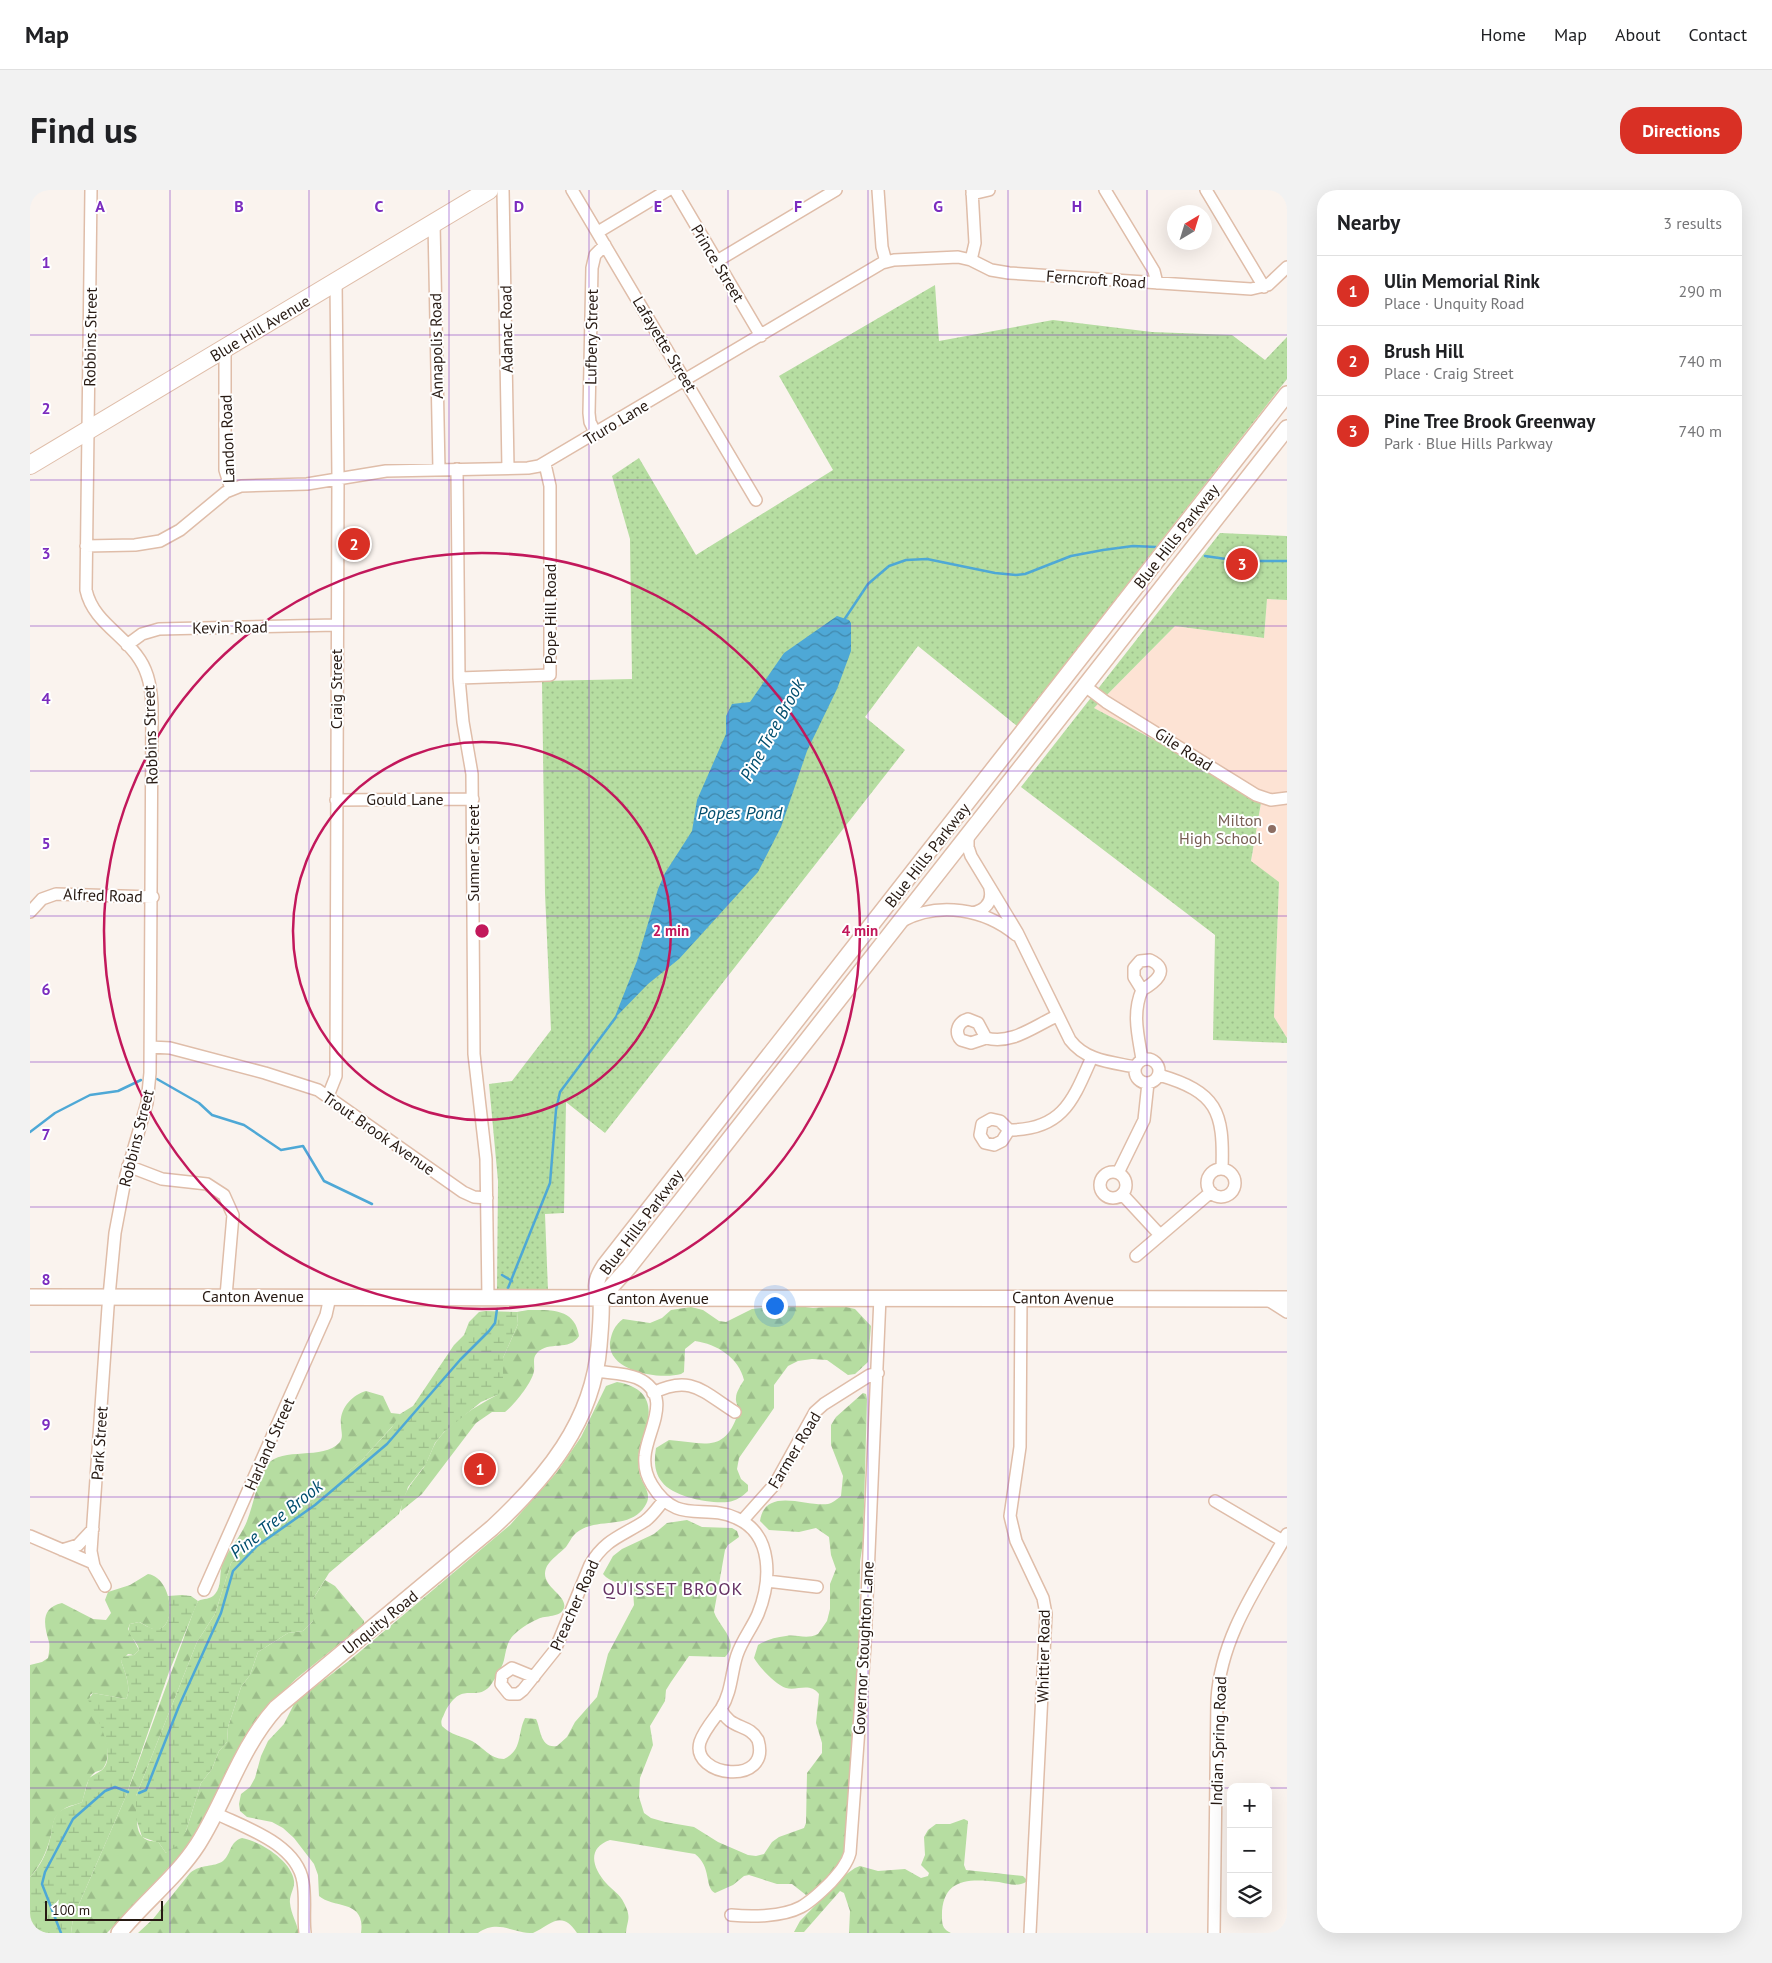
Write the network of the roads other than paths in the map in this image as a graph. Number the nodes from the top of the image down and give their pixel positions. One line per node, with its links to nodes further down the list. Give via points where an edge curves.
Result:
1 (91, 190): 27 (street, Robbins Street)
2 (490, 190): 12 (highway, Blue Hill Avenue); 31 (street, Adanac Road)
3 (572, 190): 13 (street, Lafayette Street)
4 (668, 190): 13 (street)
5 (675, 190): 16 (street, Prince Street)
6 (836, 190): 16 (street)
7 (878, 190): 17 (street)
8 (989, 190): 11 (street)
9 (1105, 190): 20 (street, via 1154,271)
10 (1206, 190): 21 (street)
11 (972, 192): 15 (street, via 975,243)
12 (434, 223): 19 (highway, Blue Hill Avenue); 33 (street, Annapolis Road)
13 (598, 232): 14 (street, Lafayette Street)
14 (605, 245): 24 (street, Lafayette Street); 28 (street, Lufbery Street, via 595,255 592,268 589,413)
15 (971, 260): 17 (street, Truro Lane, via 945,257); 20 (street, Ferncroft Road, via 1002,272)
16 (716, 261): 22 (street, Prince Street)
17 (886, 262): 22 (street, Truro Lane)
18 (1287, 267): 21 (street)
19 (336, 281): 23 (highway, Blue Hill Avenue); 34 (street, Craig Street)
20 (1157, 283): 21 (street, Ferncroft Road)
21 (1264, 287)
22 (761, 336): 24 (street, Truro Lane)
23 (225, 348): 27 (highway, Blue Hill Avenue); 35 (street, Landon Road, via 225,470)
24 (686, 380): 28 (street, Truro Lane); 36 (street, Lafayette Street)
25 (1284, 404): 52 (main road, Blue Hills Parkway)
26 (1287, 428): 41 (main road, Blue Hills Parkway)
27 (88, 431): 30 (highway, Blue Hill Avenue); 37 (street, Robbins Street)
28 (596, 434): 29 (street, Truro Lane)
29 (545, 464): 31 (street, Truro Lane); 40 (street, Pope Hill Road, via 550,486 550,674)
30 (30, 465)
31 (508, 468): 32 (street, Truro Lane)
32 (457, 469): 33 (street, Truro Lane); 40 (street, Sumner Street)
33 (438, 470): 34 (street, Truro Lane, via 375,472)
34 (338, 478): 35 (street, Truro Lane, via 307,484 246,485); 38 (street, Craig Street)
35 (231, 489): 37 (street, Landon Road, via 180,530 160,541 135,546)
36 (756, 500)
37 (86, 546): 39 (street, Robbins Street, via 88,597 98,616)
38 (337, 625): 39 (street, Kevin Road, via 159,629 142,634); 44 (street, Craig Street)
39 (128, 645): 47 (street, Robbins Street, via 145,668 151,690)
40 (459, 678): 43 (street, Sumner Street, via 472,768)
41 (1085, 686): 42 (street, Gile Road, via 1256,795 1271,800); 45 (main road, Blue Hills Parkway)
42 (1287, 798)
43 (473, 799): 44 (street, Gould Lane); 69 (street, Sumner Street, via 474,1054 485,1138)
44 (336, 800): 62 (street, Craig Street, via 336,1076)
45 (968, 836): 46 (street, via 971,856); 50 (main road, Blue Hills Parkway)
46 (990, 889): 49 (street, via 989,904); 51 (street)
47 (153, 897): 48 (street, Alfred Road, via 56,894 42,899); 57 (street, Robbins Street)
48 (30, 912)
49 (973, 913): 50 (street, via 932,911); 51 (street, via 999,924)
50 (901, 922): 53 (main road, Blue Hills Parkway)
51 (1020, 940): 55 (street)
52 (842, 964): 53 (main road); 72 (main road, Blue Hills Parkway)
53 (858, 976): 73 (main road, Blue Hills Parkway)
54 (1142, 990): 59 (street, via 1135,1014)
55 (1057, 1016): 56 (street, via 1010,1039); 58 (street, via 1074,1045)
56 (986, 1038)
57 (151, 1047): 62 (street, Trout Brook Avenue, via 170,1048 265,1073); 64 (street, Robbins Street, via 147,1103)
58 (1092, 1057): 59 (street); 63 (street, via 1074,1098 1065,1110 1044,1125)
59 (1139, 1063): 60 (street, via 1150,1060); 61 (street, via 1139,1079)
60 (1159, 1076): 61 (street); 65 (street, via 1190,1087 1212,1104 1222,1131)
61 (1148, 1083): 66 (street, via 1144,1120)
62 (328, 1096): 69 (street, Trout Brook Avenue, via 458,1189 474,1197)
63 (1009, 1130)
64 (128, 1166): 74 (street, via 162,1179 207,1184 224,1195 233,1216); 77 (street, Robbins Street, via 117,1221)
65 (1222, 1169): 67 (street, via 1209,1176); 67 (street, via 1234,1177 1233,1190 1223,1196)
66 (1118, 1173): 68 (street, via 1125,1181); 68 (street, via 1104,1175 1100,1187 1108,1197)
67 (1211, 1192): 70 (street)
68 (1122, 1194): 70 (street)
69 (487, 1198): 78 (street, Sumner Street)
70 (1160, 1235): 71 (street)
71 (1136, 1256)
72 (609, 1259): 73 (main road, via 617,1271); 79 (main road, Blue Hills Parkway, via 597,1284)
73 (629, 1267): 79 (main road, Blue Hills Parkway); 80 (main road, via 628,1287)
74 (226, 1296): 76 (main road, Canton Avenue); 77 (main road, Canton Avenue)
75 (30, 1297): 77 (main road, Canton Avenue)
76 (330, 1297): 78 (main road, Canton Avenue); 101 (street, Harland Street, via 326,1315)
77 (109, 1298): 93 (street, Park Street)
78 (488, 1298): 79 (main road, Canton Avenue)
79 (601, 1298): 80 (main road, Canton Avenue); 86 (main road, Unquity Road)
80 (639, 1298): 81 (main road, Canton Avenue)
81 (880, 1298): 82 (main road, Canton Avenue); 87 (street, Governor Stoughton Lane)
82 (1021, 1298): 83 (main road, Canton Avenue); 108 (street, Whittier Road, via 1020,1447 1011,1518 1019,1550 1043,1598 1046,1614)
83 (1266, 1299): 84 (main road, Canton Avenue); 85 (street)
84 (1287, 1299)
85 (1287, 1312)
86 (596, 1370): 88 (street, via 636,1378); 104 (main road, Unquity Road, via 589,1400 578,1424 526,1493 472,1546 276,1708 249,1746)
87 (878, 1373): 92 (street, Farmer Road, via 817,1409 775,1484); 105 (street, Governor Stoughton Lane, via 850,1852 836,1876 802,1906 782,1912)
88 (653, 1393): 89 (street, via 671,1385 688,1385); 90 (street, via 657,1414 645,1465 650,1481)
89 (735, 1412)
90 (664, 1500): 92 (street, via 686,1511 726,1515); 102 (street, Preacher Road, via 646,1520 616,1537 596,1555 558,1644)
91 (1215, 1501): 95 (street)
92 (742, 1521): 98 (street, via 764,1548)
93 (93, 1529): 96 (street, via 78,1546); 97 (street, Park Street)
94 (30, 1536): 96 (street)
95 (1285, 1538): 109 (street, Indian Spring Road, via 1233,1630 1220,1673)
96 (62, 1550): 97 (street)
97 (93, 1563): 99 (street, Park Street)
98 (767, 1581): 100 (street); 103 (street, via 762,1603 737,1654 731,1688)
99 (105, 1586)
100 (817, 1587)
101 (204, 1590)
102 (534, 1677)
103 (721, 1709): 103 (street, via 729,1722 750,1731 758,1740 757,1760 746,1770 733,1772 714,1768 702,1757 700,1742)
104 (215, 1812): 106 (main road, Unquity Road, via 184,1862); 107 (street, via 277,1845 296,1863 304,1884)
105 (731, 1915)
106 (119, 1933)
107 (305, 1933)
108 (1030, 1933)
109 (1214, 1933)

